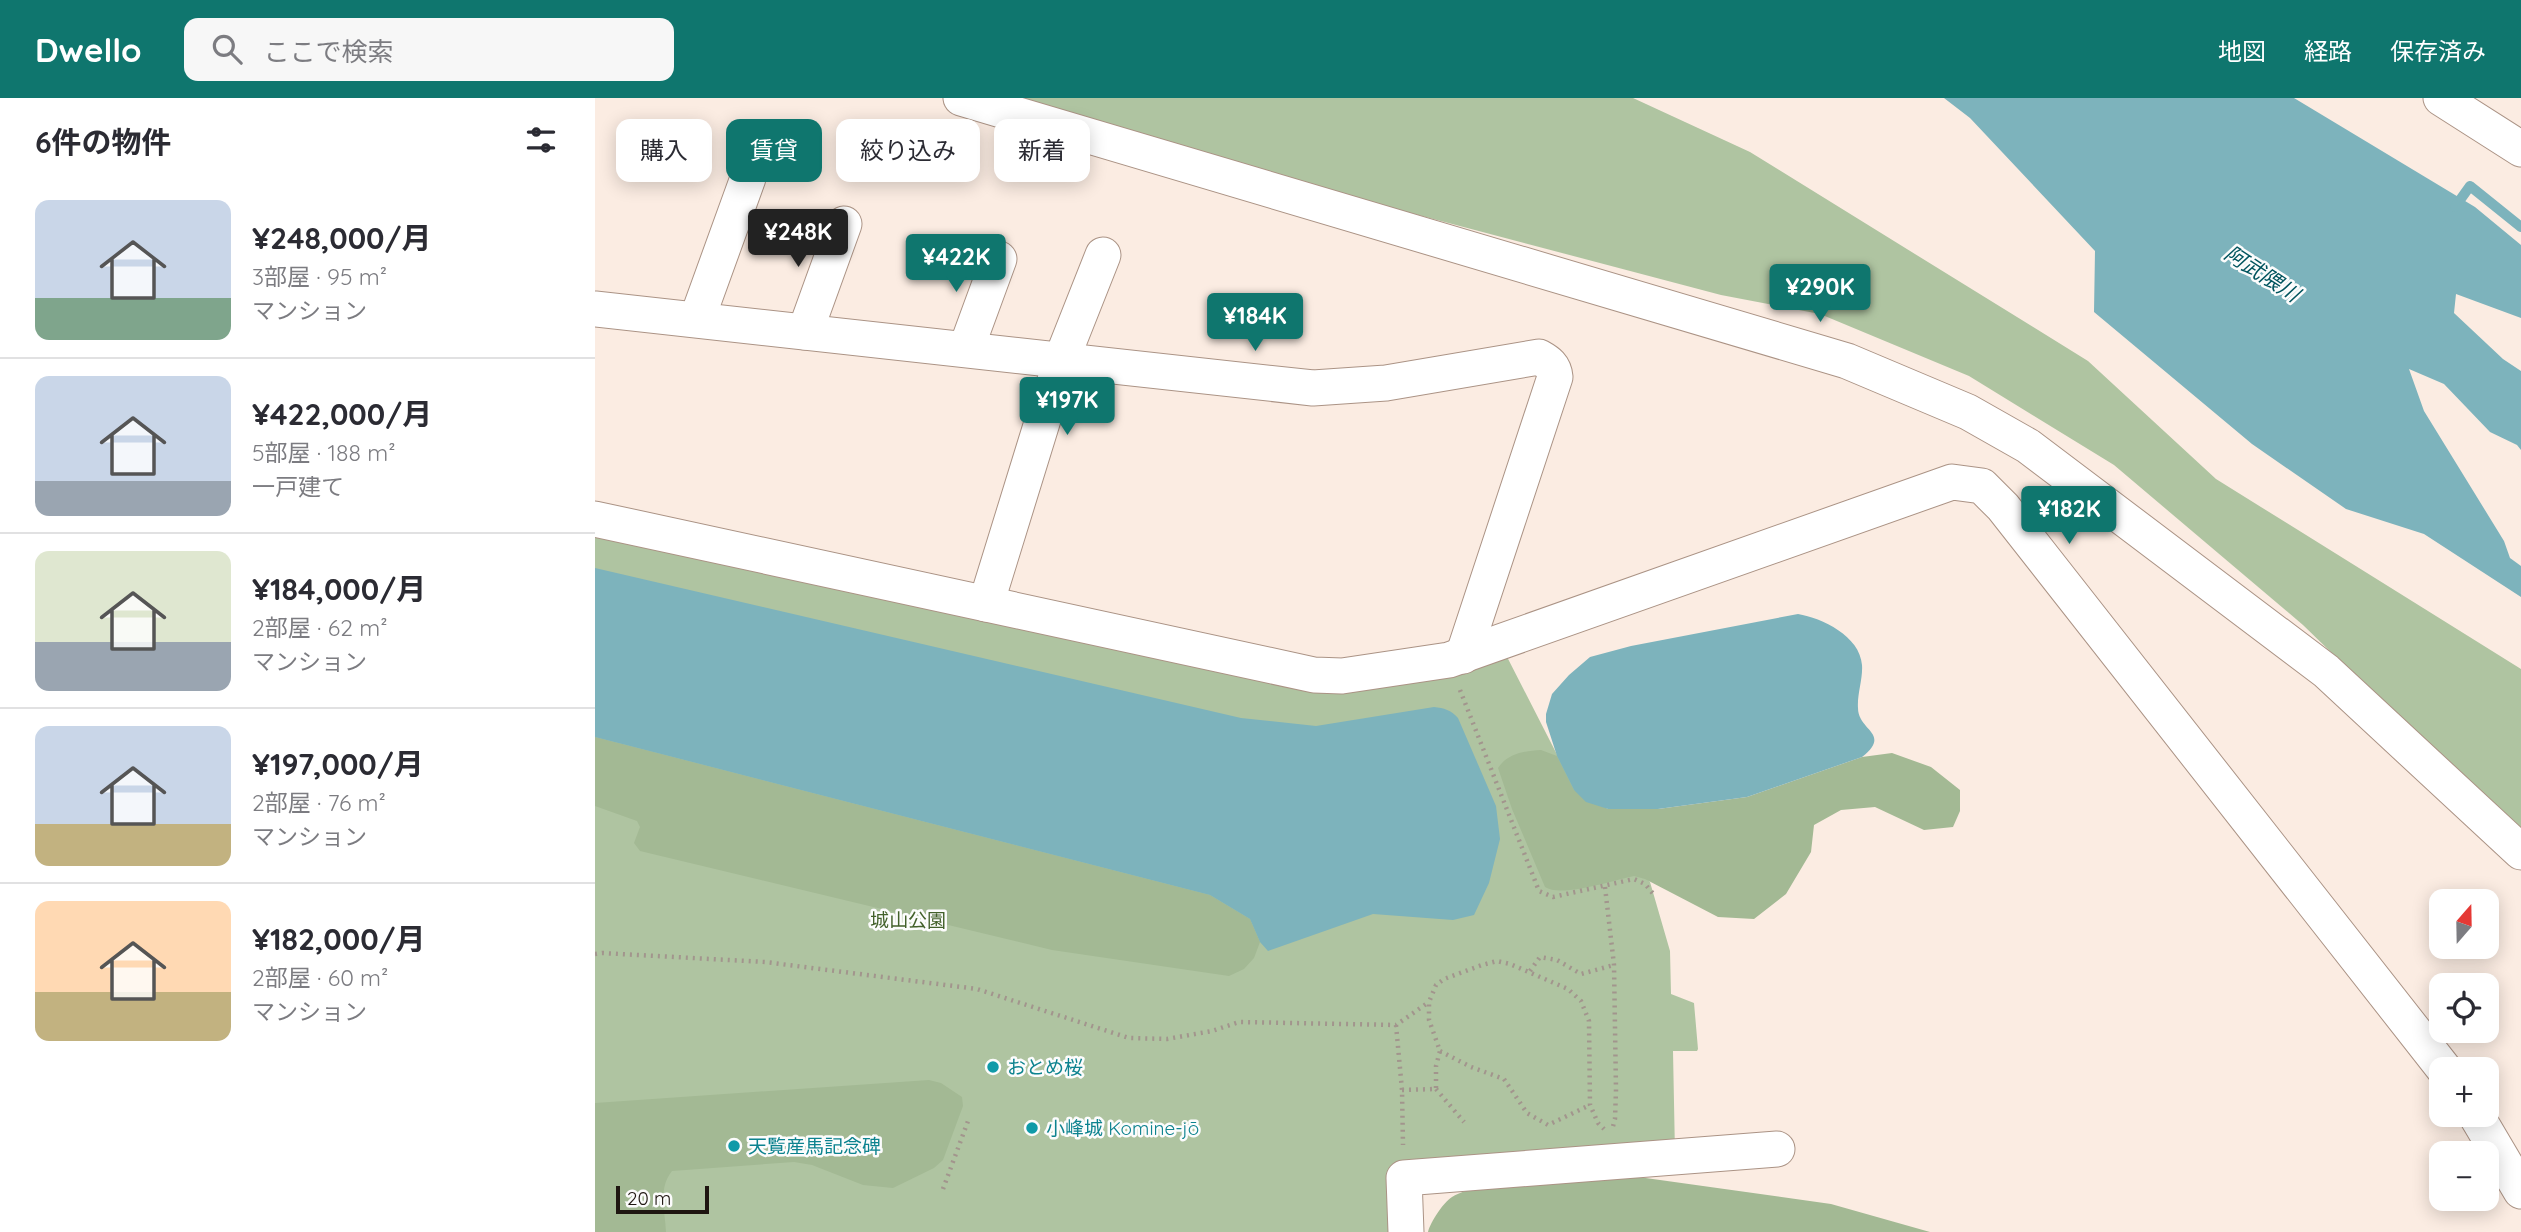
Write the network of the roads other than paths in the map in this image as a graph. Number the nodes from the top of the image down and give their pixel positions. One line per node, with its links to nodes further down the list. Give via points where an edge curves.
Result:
1 (961, 98): 16 (street, via 1847,361 1968,412 2028,446 2326,671)
2 (2441, 98): 3 (street)
3 (2521, 149)
4 (747, 182): 9 (street)
5 (844, 225): 10 (street)
6 (1103, 255): 12 (street)
7 (999, 259): 11 (street)
8 (595, 309): 9 (street)
9 (697, 319): 10 (street)
10 (805, 332): 11 (street)
11 (967, 349): 12 (street)
12 (1061, 361): 14 (street); 15 (street, via 1313,388 1386,383 1527,358 1539,357 1549,363 1555,377)
13 (595, 519): 14 (street)
14 (986, 604): 15 (street, via 1314,675 1342,676)
15 (1456, 658): 17 (street, via 1952,482 1982,486)
16 (2521, 852)
17 (2435, 1057)
18 (2483, 1127): 20 (street)
19 (1777, 1149): 21 (street, via 1404,1178)
20 (2521, 1191)
21 (1406, 1232)

